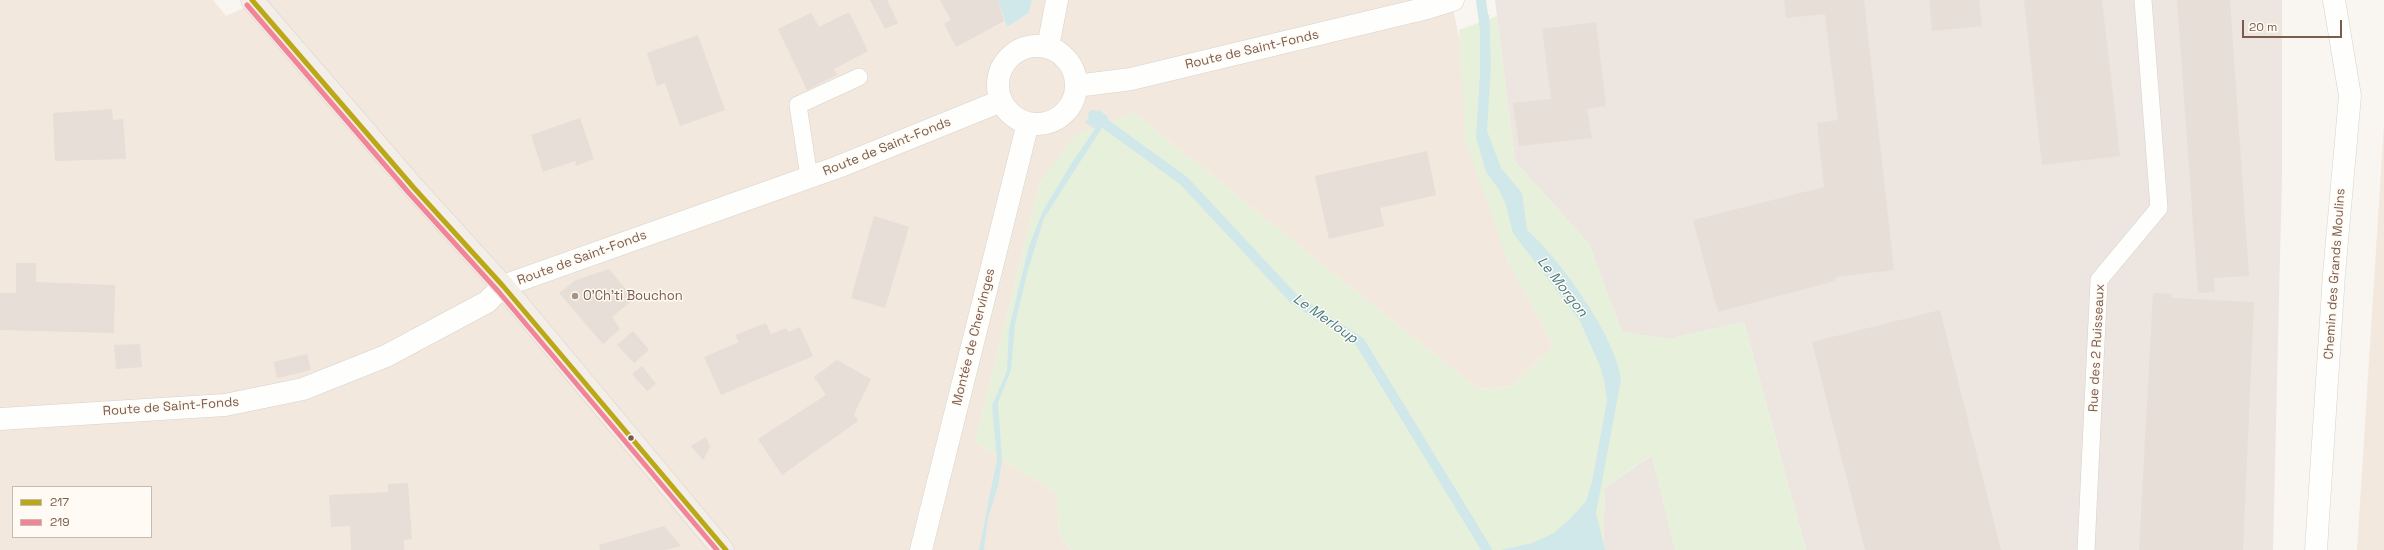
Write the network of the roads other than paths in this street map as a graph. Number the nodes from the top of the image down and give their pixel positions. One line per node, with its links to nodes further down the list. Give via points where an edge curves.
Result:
1 (252, 0): 12 (main road, via 414,188)
2 (1057, 0): 6 (street)
3 (1453, 0): 8 (street, Route de Saint-Fonds, via 1131,79)
4 (2143, 0): 16 (lane, Rue des 2 Ruisseaux, via 2159,208 2099,280)
5 (2334, 0): 17 (street, Chemin des Grands Moulins, via 2350,96 2334,282)
6 (1048, 47): 8 (street, via 1064,56 1072,66); 9 (street, via 1028,46 1016,51 1006,60 998,84)
7 (859, 77): 11 (lane, via 798,105)
8 (1076, 86): 10 (street, via 1072,103 1065,114 1054,121)
9 (1001, 101): 10 (street, via 1016,118); 11 (street, Route de Saint-Fonds)
10 (1028, 123): 15 (street, Montée de Chervinges)
11 (810, 177): 12 (street, Route de Saint-Fonds)
12 (503, 286): 13 (street, Route de Saint-Fonds, via 487,302 392,352 303,389 225,405); 14 (main road)
13 (0, 418)
14 (723, 549)
15 (921, 550)
16 (2086, 550)
17 (2316, 550)

